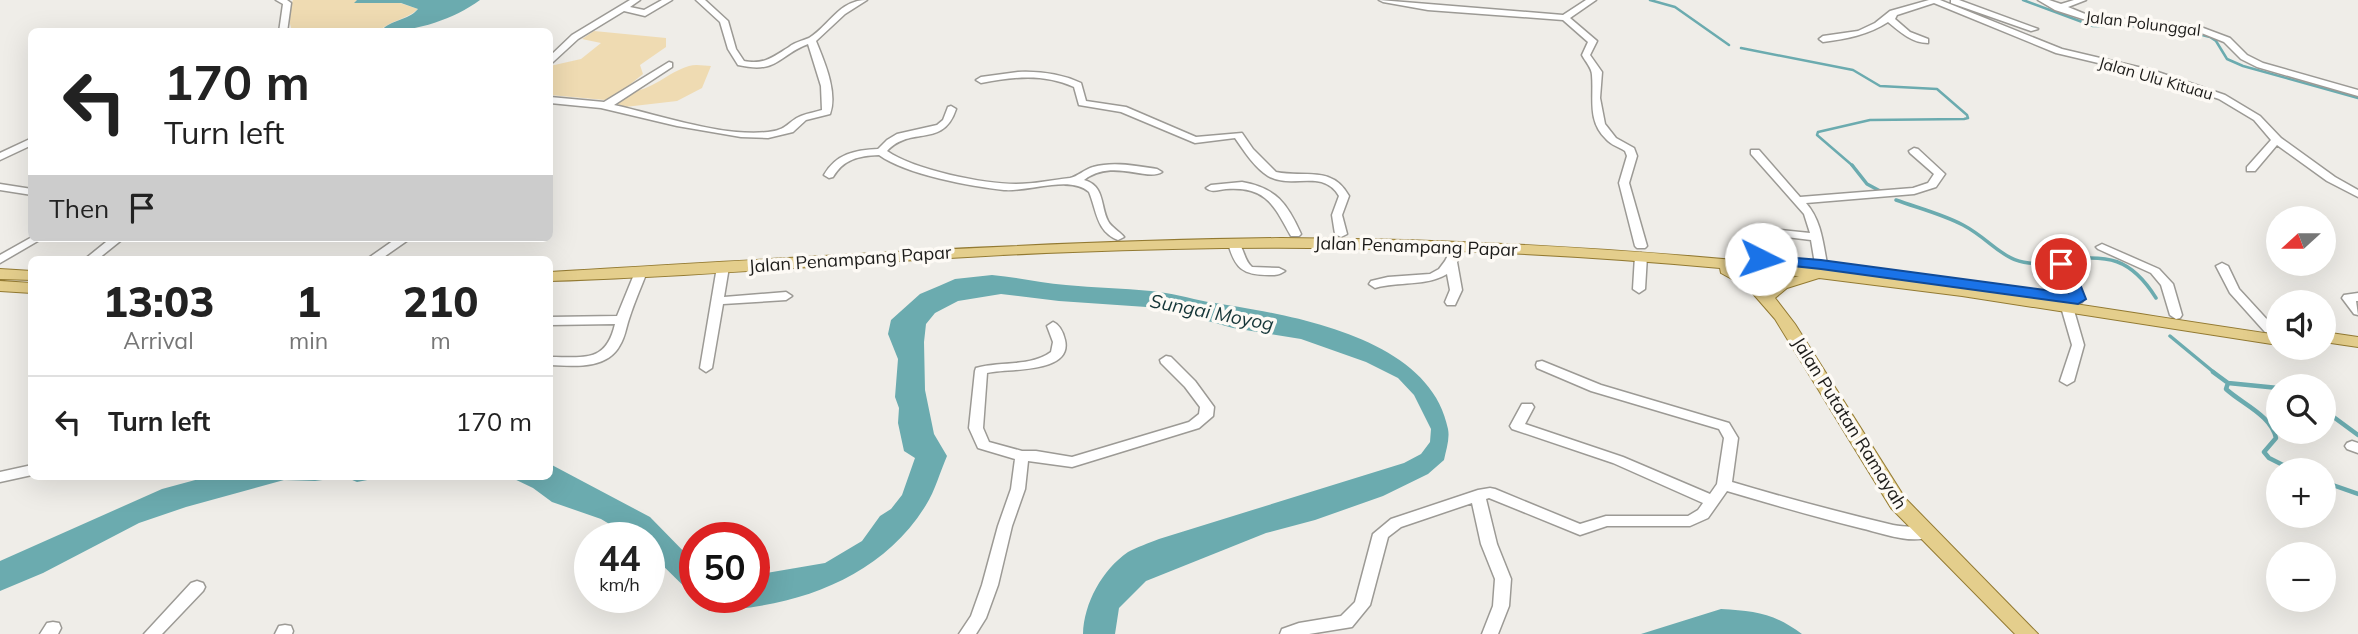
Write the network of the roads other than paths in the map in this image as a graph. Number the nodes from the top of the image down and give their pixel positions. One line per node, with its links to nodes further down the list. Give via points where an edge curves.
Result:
1 (280, 0): 17 (street, via 287,3)
2 (636, 0): 13 (street)
3 (668, 0): 13 (street, via 645,13)
4 (700, 0): 20 (street, via 724,21 741,63 775,62)
5 (863, 0): 20 (street, via 848,6)
6 (1383, 0): 12 (street)
7 (1592, 0): 16 (street)
8 (1934, 0): 15 (street); 29 (street, Jalan Ulu Kituau, via 2060,51 2211,92 2244,108)
9 (1950, 0): 18 (street)
10 (2042, 0): 14 (street, Jalan Polunggal)
11 (2082, 0): 14 (street)
12 (1420, 4): 16 (street)
13 (623, 8): 22 (street, via 575,37)
14 (2058, 8): 25 (street, Jalan Polunggal, via 2098,20 2195,28 2227,40 2260,65)
15 (1893, 13): 19 (street, via 1855,35); 21 (street, via 1893,24)
16 (1565, 18): 55 (street, via 1593,41 1586,55 1597,72 1594,93 1604,130 1632,156 1624,183)
17 (284, 28)
18 (2034, 29)
19 (1823, 39)
20 (811, 40): 27 (street, via 822,67 828,108 825,113 803,118 786,133 766,136 702,130)
21 (1925, 41)
22 (553, 57)
23 (669, 65): 27 (street)
24 (981, 79): 46 (street, via 1024,74 1058,77 1078,85 1082,103 1123,108 1189,138 1238,135 1272,174 1323,179 1337,185 1344,196 1337,215)
25 (2358, 93)
26 (553, 100): 27 (street)
27 (605, 106)
28 (951, 109): 32 (street, via 948,124 942,128 908,133)
29 (2277, 140): 35 (street); 42 (street, Jalan Ulu Kituau)
30 (28, 143): 34 (street)
31 (1914, 151): 43 (street, via 1940,174 1932,185 1914,191)
32 (881, 152): 37 (street, via 849,156 836,163); 38 (street, via 896,162 998,186)
33 (1755, 152): 43 (street)
34 (0, 157)
35 (2250, 169)
36 (1157, 172): 38 (street, via 1099,167)
37 (829, 175)
38 (1075, 183): 47 (street, via 1093,189 1104,225)
39 (0, 187): 41 (street)
40 (1211, 188): 45 (street, via 1234,186 1266,193 1281,204)
41 (28, 191)
42 (2358, 194)
43 (1800, 200): 48 (street)
44 (1761, 231): 48 (street)
45 (1295, 234): 46 (main road, Jalan Penampang Papar); 47 (main road, Jalan Penampang Papar)
46 (1341, 234): 55 (main road, Jalan Penampang Papar)
47 (1118, 237): 64 (main road, Jalan Penampang Papar)
48 (1815, 237): 66 (street)
49 (30, 242): 59 (street)
50 (113, 242): 57 (street)
51 (399, 242): 58 (street)
52 (1234, 243): 53 (main road, Jalan Penampang Papar); 65 (main road, Jalan Penampang Papar, via 1001,250); 67 (street, via 1245,270)
53 (1458, 246): 55 (main road, Jalan Penampang Papar); 61 (street)
54 (2102, 247): 84 (street, via 2155,271 2167,284)
55 (1641, 251): 60 (main road, Jalan Penampang Papar); 62 (main road, Jalan Penampang Papar); 75 (street)
56 (2046, 252): 81 (street, via 2066,269)
57 (95, 256)
58 (378, 256)
59 (0, 260)
60 (1690, 260): 62 (main road, Jalan Penampang Papar); 77 (main road, via 1741,274)
61 (1451, 261): 72 (street, via 1429,280); 80 (street, via 1456,290)
62 (1762, 262): 66 (main road, Jalan Penampang Papar); 77 (main road)
63 (2222, 266): 88 (street, via 2234,290)
64 (553, 267)
65 (723, 267): 68 (main road, Jalan Penampang Papar); 79 (street)
66 (1824, 269): 77 (main road, via 1782,285); 81 (main road, Jalan Penampang Papar)
67 (1279, 271)
68 (641, 272): 71 (main road, Jalan Penampang Papar); 86 (street)
69 (0, 274): 70 (main road)
70 (28, 276)
71 (553, 277)
72 (1375, 284)
73 (0, 286): 74 (main road)
74 (28, 288)
75 (1639, 289)
76 (786, 296): 79 (street)
77 (1767, 297): 108 (main road, Jalan Putatan Ramayah, via 1898,503)
78 (2358, 297): 83 (street, via 2348,298)
79 (719, 301): 99 (street)
80 (1451, 302)
81 (2072, 303): 82 (main road, Jalan Penampang Papar); 85 (main road, Jalan Penampang Papar); 100 (street, via 2078,345)
82 (2098, 303): 84 (main road, Jalan Penampang Papar); 85 (main road)
83 (2358, 311)
84 (2175, 315): 90 (main road, Jalan Penampang Papar)
85 (2125, 316): 91 (main road, Jalan Penampang Papar)
86 (622, 320): 87 (street); 97 (street, via 617,343 603,358)
87 (553, 321)
88 (2266, 324)
89 (1053, 326): 102 (street, via 1057,352 1045,362 981,371 976,428 980,441)
90 (2266, 331)
91 (2266, 332)
92 (2336, 339): 93 (main road)
93 (2358, 342)
94 (2336, 349): 95 (main road)
95 (2358, 352)
96 (1166, 360): 102 (street, via 1207,407 1202,421 1072,462)
97 (553, 361)
98 (1542, 365): 105 (street, via 1596,388 1724,426 1731,438)
99 (706, 368)
100 (2067, 382)
101 (1527, 407): 107 (street, via 1517,426 1618,460)
102 (1022, 456): 111 (street, via 1018,489 990,585)
103 (28, 471): 104 (street)
104 (0, 477)
105 (1724, 485): 107 (street); 108 (street, via 1903,533)
106 (1478, 495): 107 (street, via 1489,493 1580,530 1606,521 1690,521 1703,514); 112 (street, via 1388,527 1378,541 1362,605 1354,614 1346,622); 113 (street, via 1503,579 1501,606)
107 (1712, 501)
108 (1925, 533): 114 (main road, Jalan Putatan Ramayah)
109 (197, 587): 110 (street)
110 (152, 634)
111 (967, 634)
112 (1288, 634)
113 (1490, 634)
114 (2028, 634)

